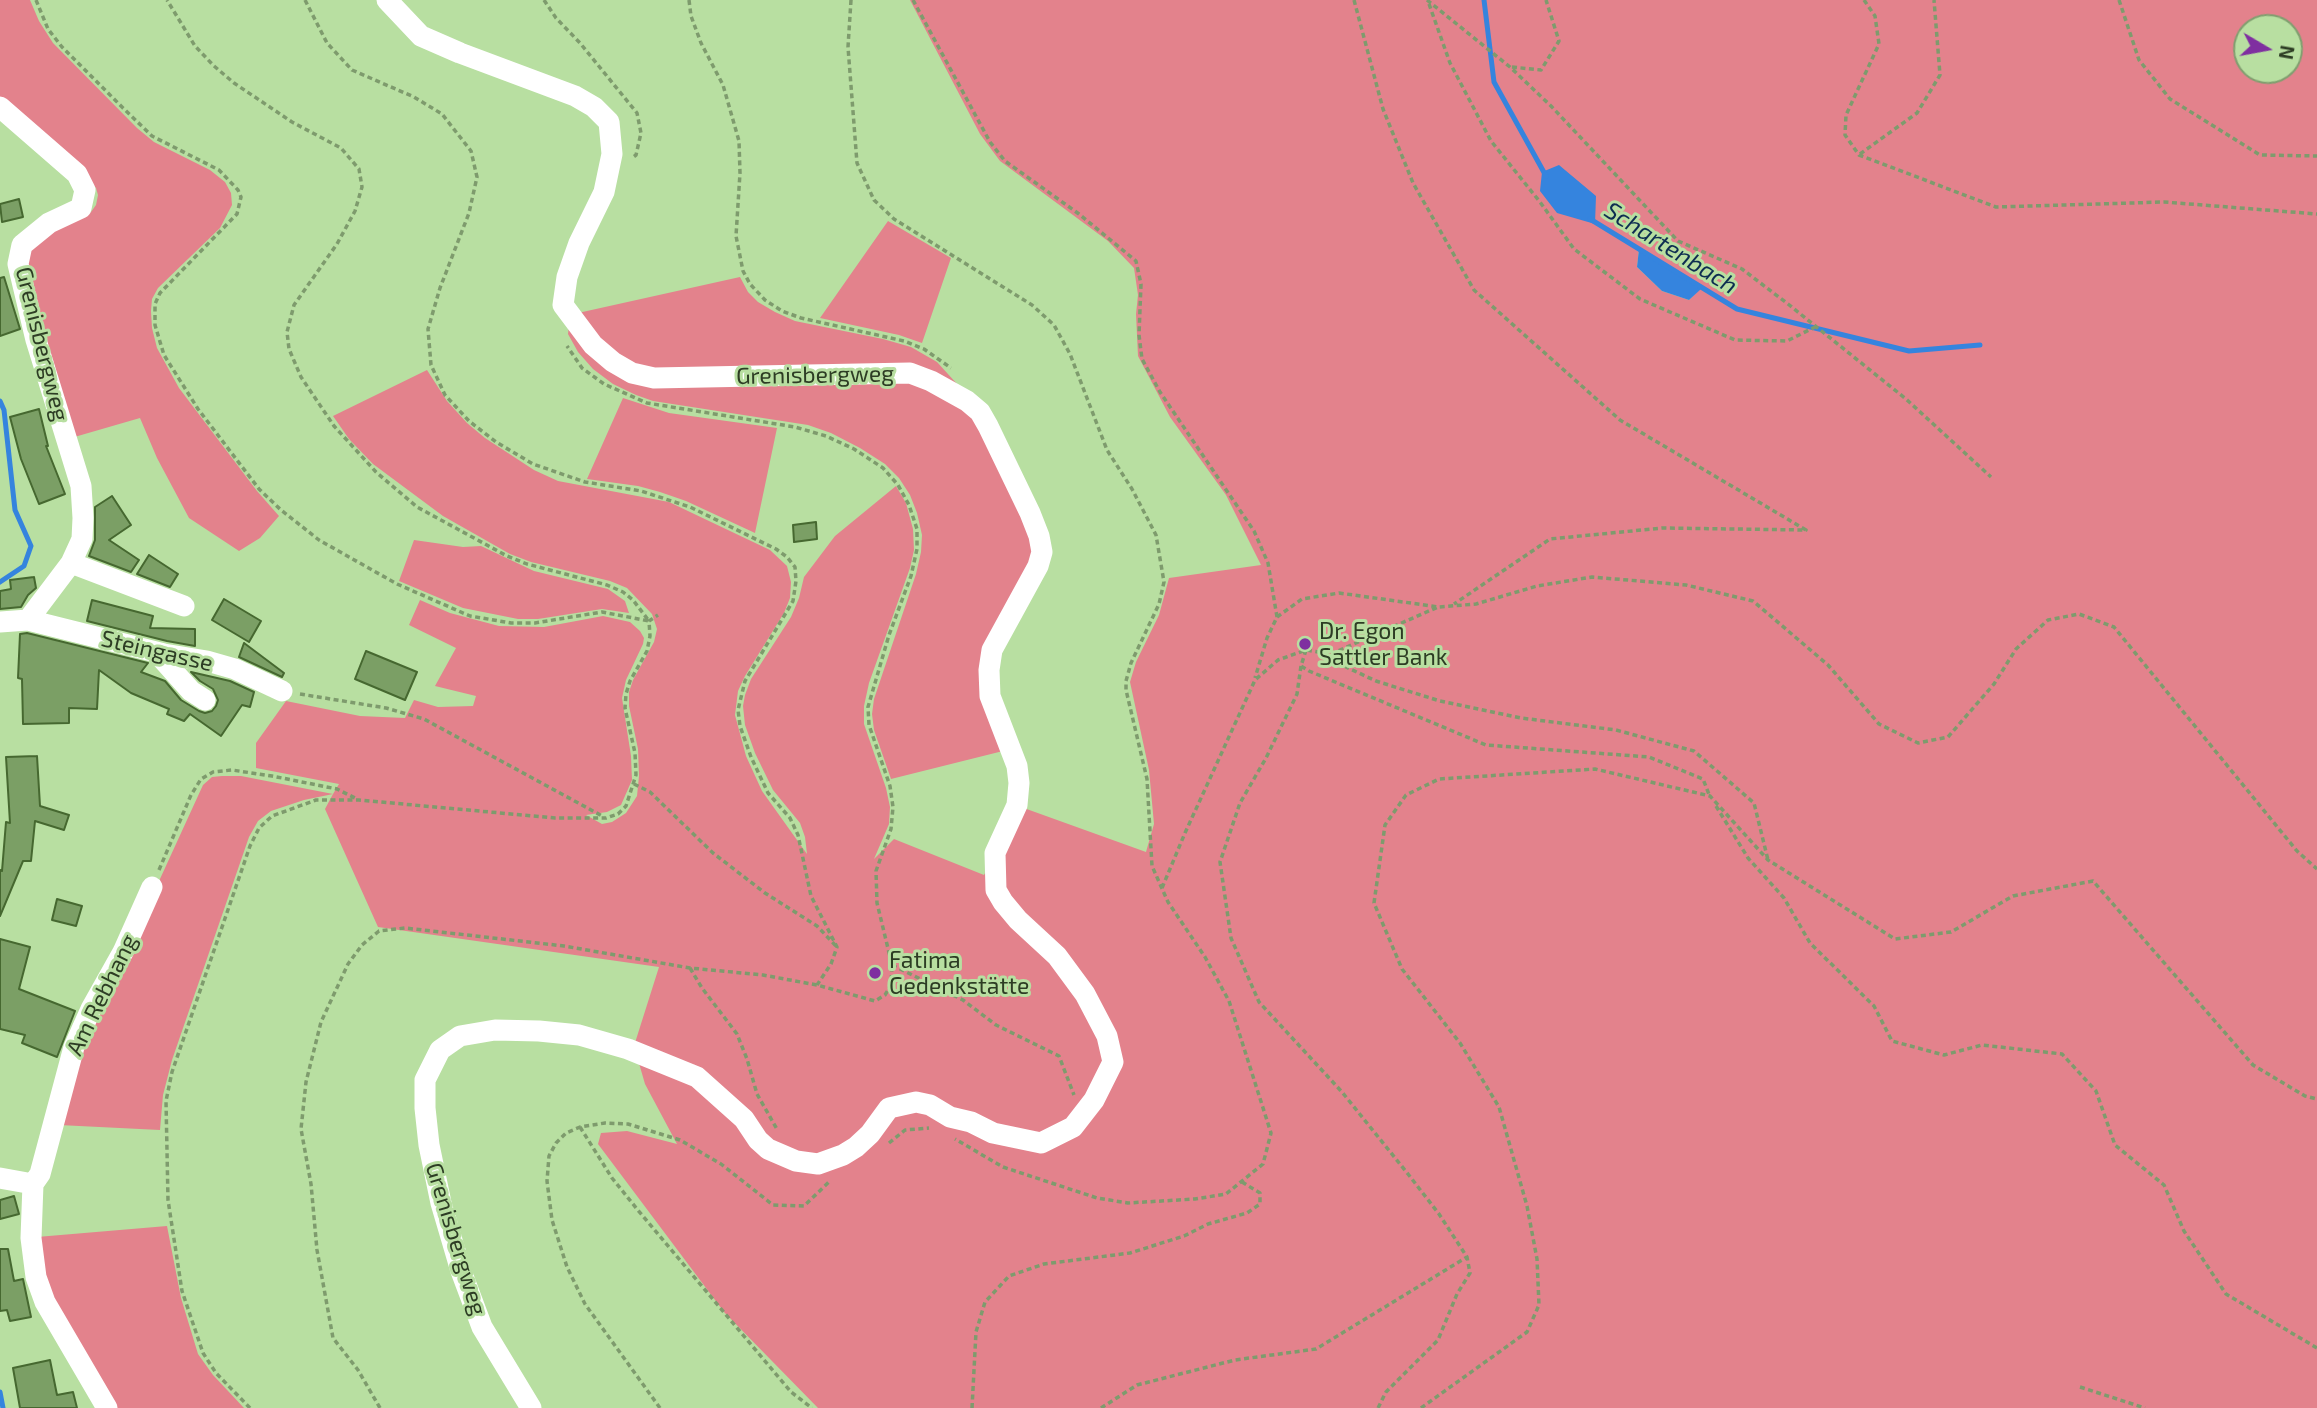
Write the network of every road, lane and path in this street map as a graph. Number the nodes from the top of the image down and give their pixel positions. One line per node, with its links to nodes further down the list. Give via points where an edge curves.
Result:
1 (36, 0): 32 (path, via 48,29 62,47 122,108 168,146 219,170 238,190 237,214 160,293 155,325 164,355 198,409 259,489 319,540 397,584 470,616 535,623 602,612)
2 (167, 0): 32 (path, via 195,46 214,66 292,122 341,148 359,169 362,187 355,211 294,305 287,332 301,377 334,426 376,472 417,507 507,556 623,592)
3 (305, 0): 49 (path, via 327,43 352,70 442,114 471,151 477,177 469,213 428,329 430,365 445,395 469,421 533,464 584,482 677,502 776,549 794,567 793,601 745,681 738,710 751,757 768,793 799,835 811,896)
4 (387, 0): 19 (street, Grenisbergweg, via 422,36 594,107 609,122)
5 (544, 0): 19 (path, via 637,113 641,133 636,155)
6 (689, 0): 23 (path, via 701,43 723,85 739,141 736,236 750,284 782,311 904,341 925,349)
7 (851, 0): 48 (path, via 848,47 857,163 874,201 894,219 1032,305 1054,325 1107,450 1156,535 1164,582 1159,604 1131,663 1126,690 1147,779 1152,866)
8 (913, 0): 30 (path, via 990,142 1005,160 1136,261 1142,359 1254,531 1268,563)
9 (1354, 0): 27 (path, via 1383,109 1413,183 1475,290 1620,420 1806,530 1662,528 1550,539)
10 (1546, 0): 15 (path, via 1559,41 1541,70)
11 (1864, 0): 17 (path, via 1875,16 1879,44 1846,115 1844,135)
12 (1934, 0): 17 (path, via 1940,75 1917,113)
13 (2119, 0): 18 (path, via 2138,60 2170,99 2260,155)
14 (1428, 1): 15 (path); 21 (path, via 1450,63 1491,141 1574,249 1640,299 1735,340 1787,341)
15 (1510, 67): 21 (path, via 1678,241 1742,270)
16 (0, 107): 25 (street, Grenisbergweg, via 77,174 85,190 81,208 48,223 22,245 18,264 81,486 82,539)
17 (1859, 155): 20 (path, via 1996,207 2164,202)
18 (2317, 156)
19 (611, 166): 68 (street, Grenisbergweg, via 567,277 563,305 593,345 613,362 654,378 910,373 967,401 988,426 1030,513 1042,552 992,650 989,670 990,696 1017,766 1018,783 1017,804 995,853 996,890 1018,920 1057,956 1085,995 1107,1035 1113,1062 1094,1100 1073,1127 1041,1143 993,1133 916,1102 888,1108 856,1147 818,1164 768,1149 744,1119 697,1077 628,1049 579,1035 519,1030 460,1036 440,1050 425,1080 429,1145 469,1294 482,1327)
20 (2317, 214)
21 (1816, 327): 24 (path, via 1906,399)
22 (562, 339): 50 (path, via 582,368 604,384 647,403 826,436 883,468 909,505 917,529 917,549 868,707 893,807 891,829 876,871 877,903)
23 (955, 372)
24 (1991, 477)
25 (71, 563): 26 (street); 31 (street, Grenisbergweg)
26 (184, 606)
27 (1452, 606): 28 (path); 46 (path, via 1592,577 1686,584 1753,601 1828,665 1879,724 1917,743 1948,737 1994,684 2016,649 2048,620 2079,614 2114,627 2297,851)
28 (1438, 607): 30 (path, via 1339,593 1303,599); 36 (path)
29 (658, 615): 32 (path)
30 (1277, 617): 38 (path)
31 (28, 620): 33 (street); 35 (street, Steingasse)
32 (649, 621): 41 (path, via 647,651 626,694 635,753)
33 (0, 622)
34 (1306, 650): 36 (path); 37 (path); 38 (path, via 1278,660)
35 (156, 652): 39 (street, Steingasse, via 207,661); 40 (street)
36 (1331, 654): 45 (path, via 1376,681 1440,701 1521,718 1616,730 1694,751 1754,803)
37 (1301, 666): 42 (path, via 1486,745 1649,757 1703,779); 63 (path, via 1297,694 1240,803 1220,862 1231,938 1259,1002 1350,1102 1439,1214)
38 (1255, 680): 48 (path)
39 (282, 691): 44 (path, via 424,719)
40 (205, 700)
41 (634, 784): 44 (path, via 626,806); 49 (path, via 650,792 723,861 817,926)
42 (1710, 796): 45 (path); 64 (path, via 1748,858 1784,898 1810,943 1874,1006 1892,1041 1944,1055 1982,1045 2062,1054 2096,1091 2115,1145 2164,1185 2184,1231 2226,1294); 74 (path, via 1595,769 1439,779 1406,795 1385,825 1374,903 1402,969 1460,1043 1499,1107 1537,1259 1538,1305 1527,1332)
43 (359, 800): 44 (path, via 555,818); 47 (path, via 337,789 272,776 213,772 201,779 191,795); 67 (path, via 316,800 272,816 259,828 172,1072 166,1101 168,1200 182,1290 203,1353)
44 (606, 818)
45 (1768, 860): 52 (path, via 1895,939 1951,932 2013,896 2093,881 2253,1065)
46 (2317, 869)
47 (152, 887): 62 (street, Am Rebhang, via 74,1047 40,1174)
48 (1162, 888): 61 (path, via 1229,1001 1271,1133 1263,1164)
49 (837, 947): 51 (path)
50 (892, 965): 51 (path, via 891,985 885,996 875,1001); 53 (path, via 1059,1056 1074,1094)
51 (817, 985): 56 (path, via 691,968 737,1034 757,1094)
52 (2317, 1099)
53 (1071, 1102)
54 (580, 1127): 59 (path, via 628,1124 680,1140 721,1164 773,1205 804,1206); 69 (path, via 566,1133 549,1156 552,1220 585,1304); 70 (path, via 637,1209 791,1392)
55 (937, 1130): 58 (path, via 905,1130)
56 (779, 1133)
57 (947, 1133): 61 (path, via 1003,1167 1097,1198 1128,1203 1195,1199 1226,1194)
58 (887, 1145)
59 (840, 1175)
60 (0, 1178): 62 (street)
61 (1242, 1182): 71 (path, via 1261,1193 1260,1204 1247,1213 1130,1254 1044,1264 1009,1276 985,1302 976,1332)
62 (33, 1184): 66 (street, Am Rebhang, via 31,1238 45,1302)
63 (1467, 1257): 72 (path, via 1316,1349 1235,1360 1137,1385); 73 (path, via 1470,1273 1438,1340 1386,1392)
64 (2317, 1348)
65 (2080, 1387): 75 (path)
66 (107, 1408)
67 (250, 1408)
68 (531, 1408)
69 (660, 1408)
70 (812, 1408)
71 (972, 1408)
72 (1101, 1408)
73 (1378, 1408)
74 (1421, 1408)
75 (2145, 1408)

